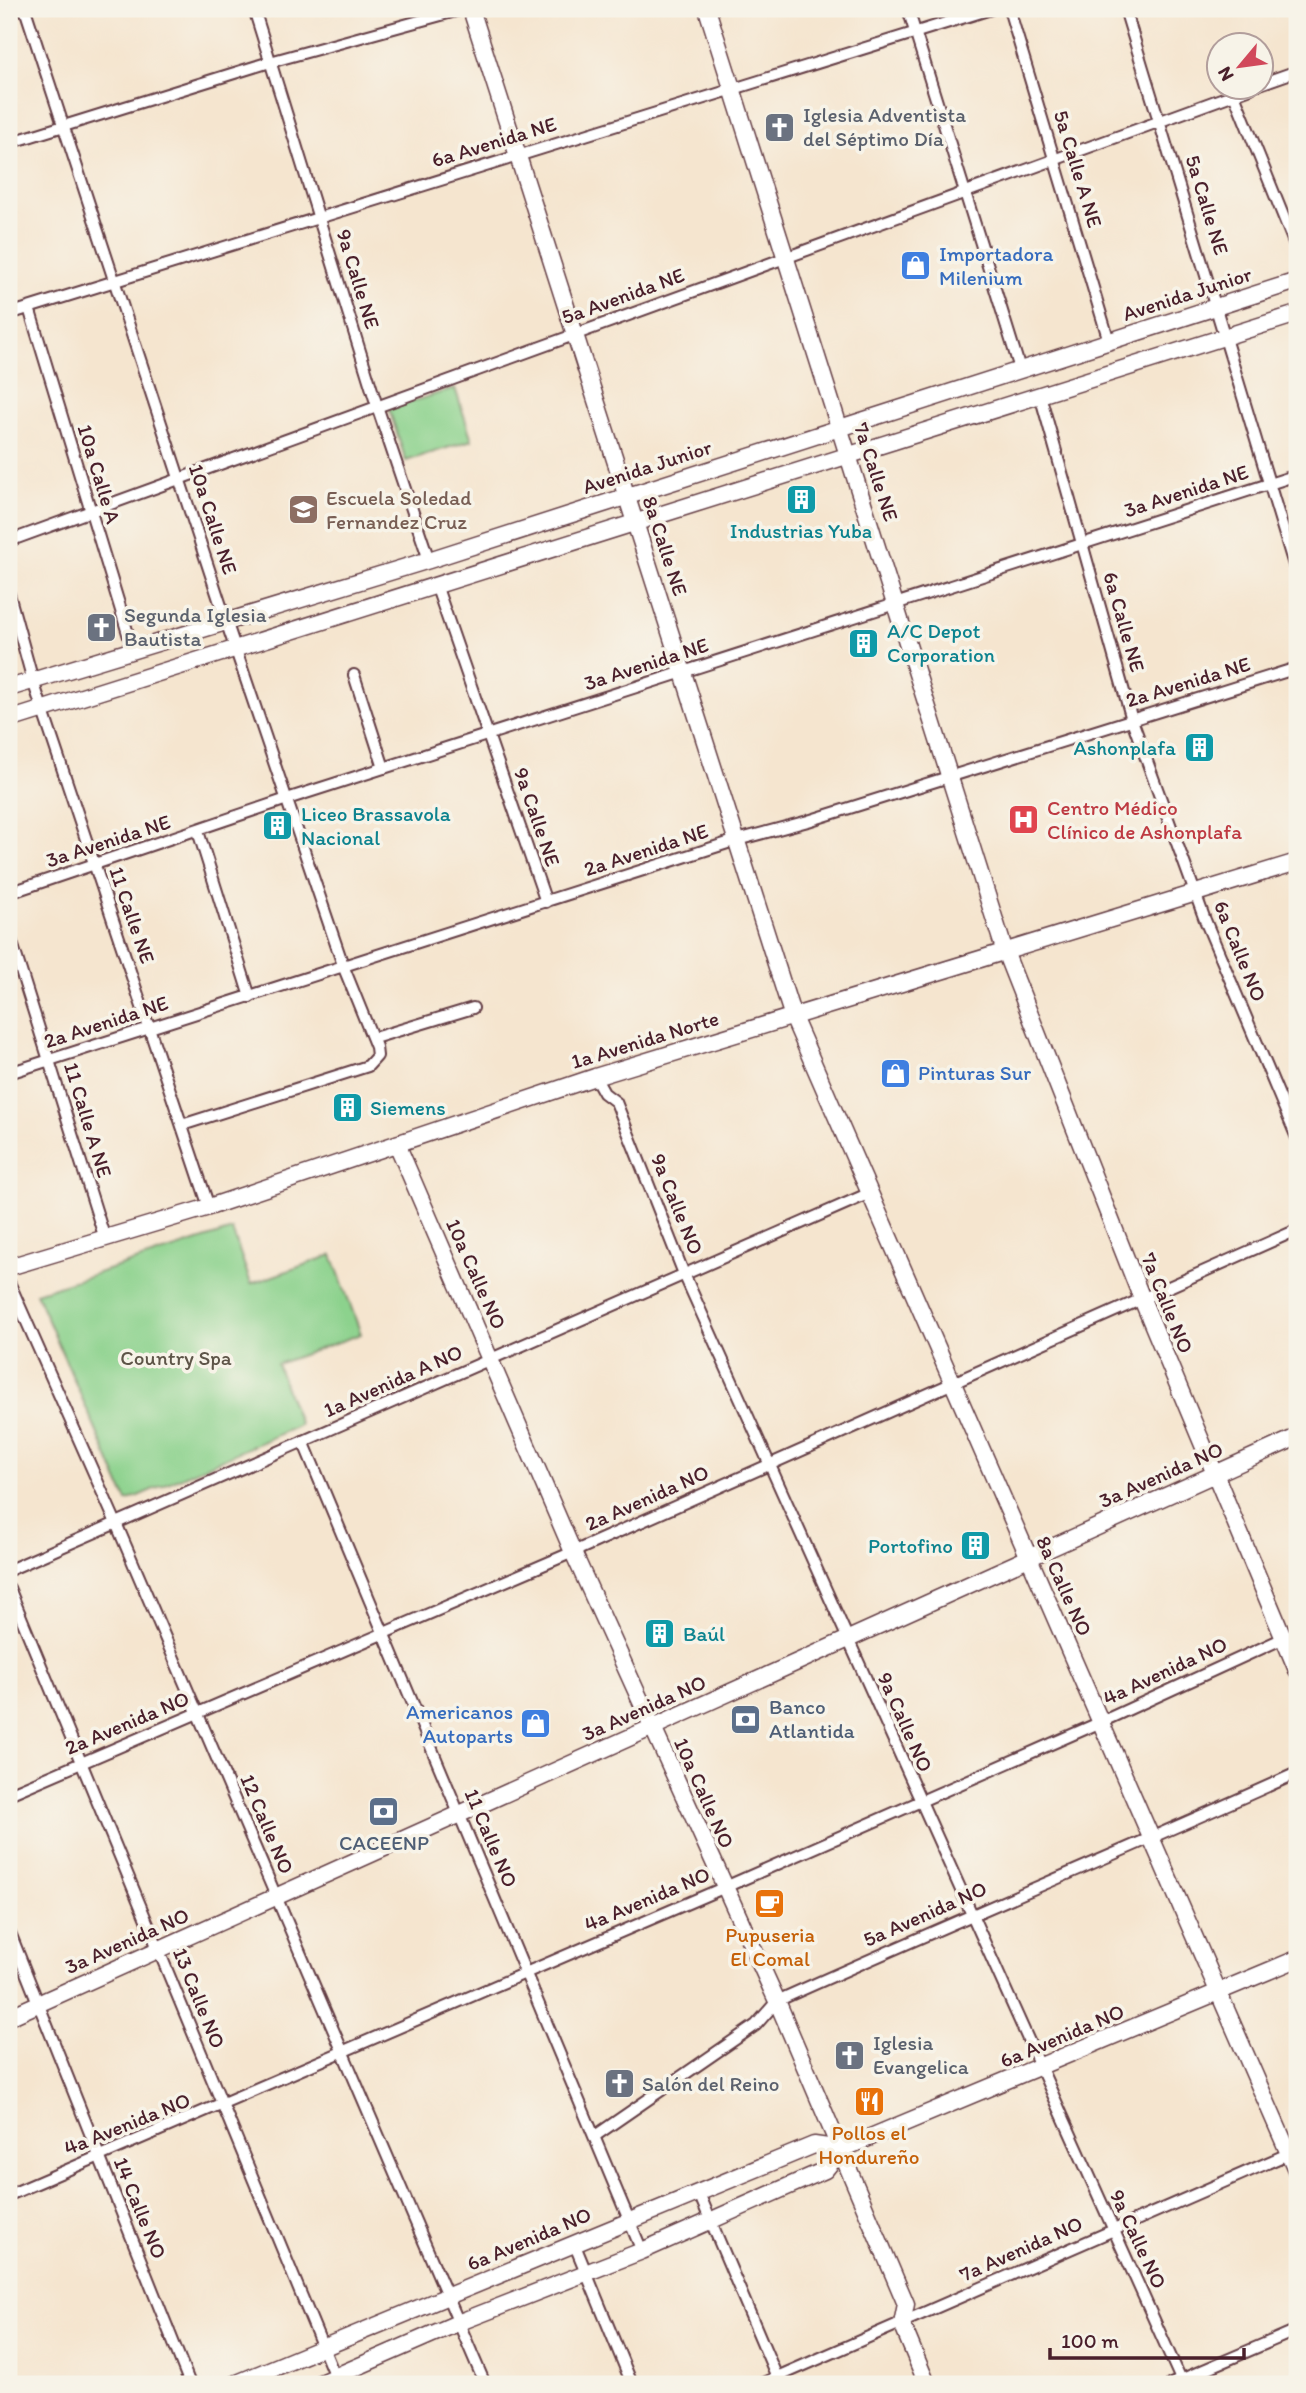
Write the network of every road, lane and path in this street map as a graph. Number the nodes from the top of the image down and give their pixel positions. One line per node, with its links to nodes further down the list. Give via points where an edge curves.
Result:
1 (25, 9): 18 (street, 10a Calle NE)
2 (254, 9): 11 (street, 9a Calle NE)
3 (463, 9): 11 (street)
4 (471, 9): 20 (street, 8a Calle NE)
5 (707, 9): 14 (street, 7a Calle NE)
6 (908, 9): 10 (street)
7 (991, 9): 10 (street, 6a Avenida NE)
8 (1009, 9): 21 (street, 5a Calle A NE)
9 (1125, 9): 17 (street, 5a Calle NE)
10 (915, 32): 14 (street, 6a Avenida NE); 22 (street)
11 (270, 62): 18 (street); 23 (street, 9a Calle NE)
12 (1297, 71): 13 (street)
13 (1274, 79)
14 (732, 89): 20 (street, 6a Avenida NE); 25 (street, 7a Calle NE)
15 (1212, 102): 17 (street, 5a Avenida NE)
16 (1237, 102): 24 (street)
17 (1160, 121): 21 (street, 5a Avenida NE); 28 (street, 5a Calle NE)
18 (62, 125): 19 (street); 27 (street, 10a Calle NE)
19 (9, 143)
20 (517, 156): 23 (street, 6a Avenida NE); 32 (street, 8a Calle NE)
21 (1056, 159): 22 (street, 5a Avenida NE); 34 (street, 5a Calle A NE)
22 (966, 191): 25 (street, 5a Avenida NE); 35 (street)
23 (318, 218): 27 (street, 6a Avenida NE); 37 (street, 9a Calle NE)
24 (1297, 250)
25 (786, 257): 32 (street, 5a Avenida NE); 38 (street, 7a Calle NE)
26 (1297, 281): 28 (street, Avenida Junior)
27 (113, 282): 29 (street, 6a Avenida NE); 41 (street, 10a Calle NE)
28 (1218, 307): 33 (street, 5a Calle NE); 34 (street, Avenida Junior)
29 (29, 308): 30 (street, 6a Avenida NE); 44 (street, 10a Calle A)
30 (9, 314)
31 (1297, 314): 33 (street)
32 (575, 334): 37 (street, 5a Avenida NE); 43 (street, 8a Calle NE)
33 (1226, 336): 36 (street); 42 (street, 5a Calle NE)
34 (1109, 341): 35 (street, Avenida Junior)
35 (1020, 369): 38 (street, Avenida Junior)
36 (1040, 395): 39 (street); 47 (street, 6a Calle NE)
37 (377, 406): 41 (street, 5a Avenida NE); 48 (street, 9a Calle NE)
38 (839, 426): 39 (street, 7a Calle NE); 43 (street, Avenida Junior)
39 (848, 455): 45 (street); 52 (street, 7a Calle NE)
40 (1297, 475): 42 (street, 3a Avenida NE)
41 (179, 478): 44 (street, 5a Avenida NE); 53 (street, 10a Calle NE)
42 (1270, 484): 47 (street, 3a Avenida NE); 49 (street, 5a Calle NE)
43 (627, 496): 45 (street, 8a Calle NE); 48 (street, Avenida Junior)
44 (90, 511): 46 (street, 5a Avenida NE); 55 (street, 10a Calle A)
45 (635, 523): 50 (street); 57 (street, 8a Calle NE)
46 (9, 541)
47 (1082, 545): 52 (street, 3a Avenida NE); 63 (street, 6a Calle NE)
48 (429, 560): 53 (street, Avenida Junior)
49 (1297, 575)
50 (436, 585): 54 (street); 64 (street, 9a Calle NE)
51 (9, 594): 59 (street, 11 Calle NE)
52 (895, 605): 57 (street, 3a Avenida NE); 66 (street, 7a Calle NE)
53 (226, 621): 54 (street, 10a Calle NE); 55 (street, Avenida Junior)
54 (236, 648): 61 (street); 67 (street, 10a Calle NE)
55 (133, 650): 59 (street, Avenida Junior)
56 (1297, 668): 63 (street, 2a Avenida NE)
57 (683, 672): 64 (street, 3a Avenida NE); 69 (street, 8a Calle NE)
58 (354, 675): 65 (street)
59 (33, 681): 60 (street, Avenida Junior); 61 (street, 11 Calle NE)
60 (9, 688)
61 (43, 709): 62 (street); 71 (street, 11 Calle NE)
62 (9, 720)
63 (1132, 720): 66 (street, 2a Avenida NE); 73 (street, 6a Calle NE)
64 (487, 735): 65 (street, 3a Avenida NE); 74 (street, 9a Calle NE)
65 (384, 768): 67 (street, 3a Avenida NE)
66 (949, 775): 69 (street, 2a Avenida NE); 76 (street, 7a Calle NE)
67 (287, 799): 68 (street, 3a Avenida NE); 77 (street, 10a Calle NE)
68 (198, 831): 71 (street, 3a Avenida NE); 78 (street)
69 (737, 841): 74 (street, 2a Avenida NE); 80 (street, 8a Calle NE)
70 (1297, 862): 73 (street, 1a Avenida Norte)
71 (96, 866): 72 (street, 3a Avenida NE); 81 (street, 11 Calle NE)
72 (9, 893)
73 (1196, 895): 76 (street, 1a Avenida Norte); 87 (street, 6a Calle NO)
74 (546, 902): 77 (street, 2a Avenida NE)
75 (9, 933): 83 (street, 11 Calle A NE)
76 (1004, 949): 80 (street, 1a Avenida Norte); 96 (street, 7a Calle NO)
77 (344, 968): 78 (street, 2a Avenida NE); 82 (street, 10a Calle NE)
78 (250, 997): 81 (street, 2a Avenida NE)
79 (473, 1008): 82 (street)
80 (793, 1017): 85 (street, 1a Avenida Norte); 89 (street, 8a Calle NO)
81 (150, 1027): 83 (street, 2a Avenida NE); 86 (street, 11 Calle NE)
82 (374, 1038): 86 (street, via 377,1056 368,1066)
83 (49, 1061): 84 (street, 2a Avenida NE); 92 (street, 11 Calle A NE)
84 (9, 1073)
85 (594, 1077): 88 (street, 1a Avenida Norte); 94 (street, 9a Calle NO, via 616,1102)
86 (182, 1125): 90 (street, 11 Calle NE)
87 (1297, 1138)
88 (397, 1143): 90 (street, 1a Avenida Norte); 97 (street, 10a Calle NO)
89 (870, 1193): 94 (street, 1a Avenida A NO); 98 (street, 8a Calle NO)
90 (209, 1207): 92 (street, 1a Avenida Norte)
91 (1297, 1230): 96 (street, 2a Avenida NO)
92 (105, 1239): 93 (street, 1a Avenida Norte)
93 (9, 1267)
94 (684, 1274): 97 (street, 1a Avenida A NO); 101 (street, 9a Calle NO)
95 (9, 1282): 103 (street, 12 Calle NO)
96 (1142, 1299): 98 (street, 2a Avenida NO); 102 (street, 7a Calle NO)
97 (491, 1359): 100 (street, 1a Avenida A NO); 104 (street, 10a Calle NO)
98 (953, 1383): 101 (street, 2a Avenida NO); 105 (street, 8a Calle NO)
99 (1297, 1437): 102 (street, 3a Avenida NO)
100 (303, 1441): 103 (street, 1a Avenida A NO); 108 (street, 11 Calle NO)
101 (769, 1465): 104 (street, 2a Avenida NO); 110 (street, 9a Calle NO)
102 (1215, 1474): 105 (street, 3a Avenida NO); 109 (street, 7a Calle NO)
103 (116, 1523): 106 (street, 1a Avenida A NO); 112 (street, 12 Calle NO)
104 (573, 1552): 108 (street, 2a Avenida NO); 114 (street, 10a Calle NO)
105 (1029, 1558): 110 (street, 3a Avenida NO); 113 (street, 8a Calle NO)
106 (9, 1570)
107 (9, 1588): 115 (street, 13 Calle NO)
108 (383, 1633): 112 (street, 2a Avenida NO); 119 (street, 11 Calle NO)
109 (1290, 1635): 111 (street, 7a Calle NO); 113 (street, 4a Avenida NO)
110 (847, 1640): 114 (street, 3a Avenida NO); 118 (street, 9a Calle NO)
111 (1297, 1670)
112 (198, 1713): 115 (street, 2a Avenida NO); 122 (street, 12 Calle NO)
113 (1101, 1722): 118 (street, 4a Avenida NO); 120 (street, 8a Calle NO)
114 (652, 1727): 119 (street, 3a Avenida NO); 121 (street, 10a Calle NO)
115 (81, 1763): 117 (street, 2a Avenida NO); 125 (street, 13 Calle NO)
116 (1297, 1773): 120 (street, 5a Avenida NO)
117 (9, 1794)
118 (919, 1800): 121 (street, 4a Avenida NO); 123 (street, 9a Calle NO)
119 (459, 1814): 122 (street, 3a Avenida NO); 127 (street, 11 Calle NO)
120 (1152, 1839): 123 (street, 5a Avenida NO); 128 (street, 8a Calle NO)
121 (723, 1888): 127 (street, 4a Avenida NO); 129 (street, 10a Calle NO)
122 (277, 1897): 125 (street, 3a Avenida NO); 132 (street, 12 Calle NO)
123 (970, 1914): 129 (street, 5a Avenida NO); 133 (street, 9a Calle NO)
124 (9, 1930): 130 (street, 14 Calle NO)
125 (158, 1950): 130 (street, 3a Avenida NO); 134 (street, 13 Calle NO)
126 (1297, 1959): 128 (street, 6a Avenida NO)
127 (526, 1973): 132 (street, 4a Avenida NO); 135 (street, 11 Calle NO)
128 (1219, 1993): 133 (street, 6a Avenida NO); 137 (street, 8a Calle NO)
129 (778, 2001): 135 (street, 5a Avenida NO, via 756,2025); 136 (street, 10a Calle NO)
130 (38, 2004): 131 (street, 3a Avenida NO); 138 (street, 14 Calle NO)
131 (9, 2017)
132 (344, 2052): 134 (street, 4a Avenida NO); 148 (street, 12 Calle NO)
133 (1039, 2068): 136 (street, 6a Avenida NO); 144 (street, 9a Calle NO)
134 (222, 2105): 138 (street, 4a Avenida NO); 152 (street, 13 Calle NO)
135 (594, 2136): 142 (street, 11 Calle NO)
136 (842, 2149): 140 (street, 6a Avenida NO, via 814,2144); 143 (street, 6a Avenida NO, via 825,2171); 150 (street, 10a Calle NO, via 906,2304)
137 (1293, 2152): 139 (street, 8a Calle NO); 144 (street, 7a Avenida NO)
138 (99, 2155): 141 (street, 4a Avenida NO); 156 (street, 14 Calle NO)
139 (1297, 2172)
140 (698, 2191): 142 (street, 6a Avenida NO); 143 (street)
141 (9, 2195)
142 (629, 2219): 145 (street, 6a Avenida NO); 146 (street, 11 Calle NO)
143 (711, 2220): 146 (street, 6a Avenida NO); 154 (street)
144 (1112, 2229): 150 (street, 7a Avenida NO); 155 (street, 9a Calle NO)
145 (574, 2243): 147 (street); 148 (street, 6a Avenida NO)
146 (642, 2251): 147 (street, 6a Avenida NO)
147 (586, 2273): 149 (street, 6a Avenida NO); 160 (street)
148 (448, 2296): 149 (street, 12 Calle NO); 152 (street, 6a Avenida NO)
149 (460, 2322): 153 (street, 6a Avenida NO); 159 (street, 12 Calle NO)
150 (902, 2324): 154 (street, 7a Avenida NO); 162 (street, 10a Calle NO)
151 (1297, 2330): 155 (street)
152 (323, 2348): 153 (street, 13 Calle NO); 157 (street, 6a Avenida NO)
153 (336, 2381): 158 (street, 6a Avenida NO)
154 (778, 2381): 161 (street, 7a Avenida NO)
155 (1179, 2383)
156 (190, 2384)
157 (235, 2384)
158 (318, 2384)
159 (485, 2384)
160 (632, 2384)
161 (761, 2384)
162 (927, 2384)

